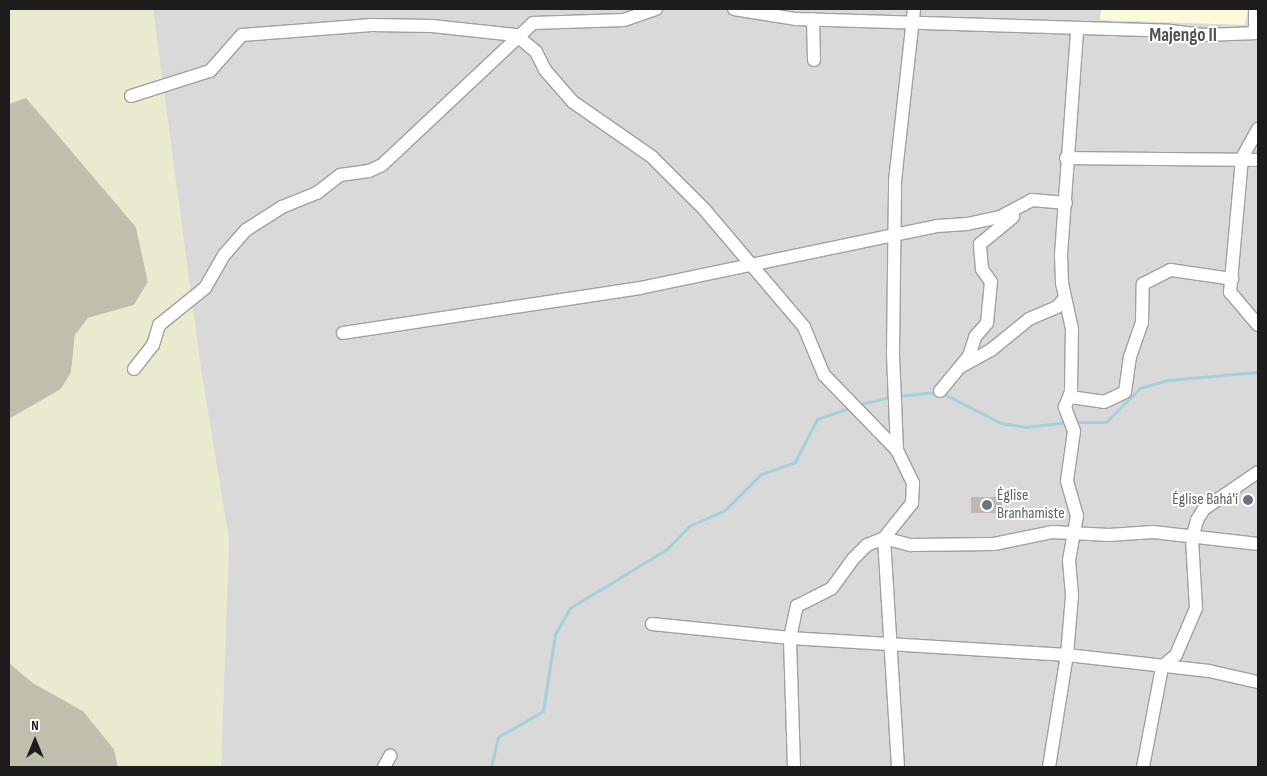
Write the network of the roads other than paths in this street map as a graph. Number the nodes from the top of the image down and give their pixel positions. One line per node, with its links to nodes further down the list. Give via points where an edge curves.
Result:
1 (651, 9): 10 (street, via 624,20 533,23)
2 (734, 9): 5 (street)
3 (914, 9): 7 (street)
4 (1255, 9): 9 (street)
5 (798, 14): 6 (street)
6 (813, 19): 7 (street); 11 (street)
7 (912, 23): 8 (street); 19 (street, via 895,181)
8 (1077, 30): 9 (street, via 1201,35); 14 (street)
9 (1256, 33)
10 (516, 35): 12 (street, via 432,26 372,25 242,35 210,71); 20 (street, via 536,52 545,70 573,102 652,156); 25 (street, via 382,165 369,171 340,175 317,193 282,207 246,230 225,254 205,288 159,324 153,345)
11 (814, 60)
12 (131, 96)
13 (1258, 129): 15 (street)
14 (1066, 158): 15 (street, via 1186,162); 18 (street)
15 (1242, 158): 16 (street); 21 (street)
16 (1258, 160)
17 (1032, 200): 18 (street); 19 (street, via 1000,217); 26 (street, via 980,244 982,269 991,282 986,323 975,337 969,356)
18 (1066, 203): 22 (street, via 1061,255)
19 (896, 235): 20 (street); 29 (street)
20 (754, 264): 24 (street, via 570,300); 29 (street, via 804,327 824,375)
21 (1232, 279): 23 (street, via 1230,292); 28 (street, via 1171,270 1143,284 1142,323 1130,357 1125,392 1104,402)
22 (1065, 298): 26 (street, via 1057,307 1029,319 991,350); 28 (street, via 1072,329)
23 (1258, 325)
24 (342, 333)
25 (134, 369)
26 (956, 369): 27 (street)
27 (940, 391)
28 (1070, 397): 31 (street, via 1065,407 1074,426 1067,478 1076,516)
29 (897, 450): 32 (street, via 913,483 912,503)
30 (1258, 472): 33 (street, via 1204,509)
31 (1072, 532): 32 (street, via 1052,532 994,544 911,545); 33 (street, via 1109,536 1153,532); 38 (street)
32 (884, 538): 36 (street, via 868,545 832,588 797,606); 37 (street)
33 (1192, 538): 34 (street); 39 (street, via 1196,608 1176,655)
34 (1258, 544)
35 (652, 624): 36 (street)
36 (790, 638): 37 (street); 41 (street)
37 (892, 645): 38 (street); 42 (street)
38 (1067, 656): 39 (street); 43 (street)
39 (1162, 667): 40 (street, via 1209,671); 44 (street)
40 (1258, 682)
41 (794, 767)
42 (898, 767)
43 (1049, 767)
44 (1143, 767)

